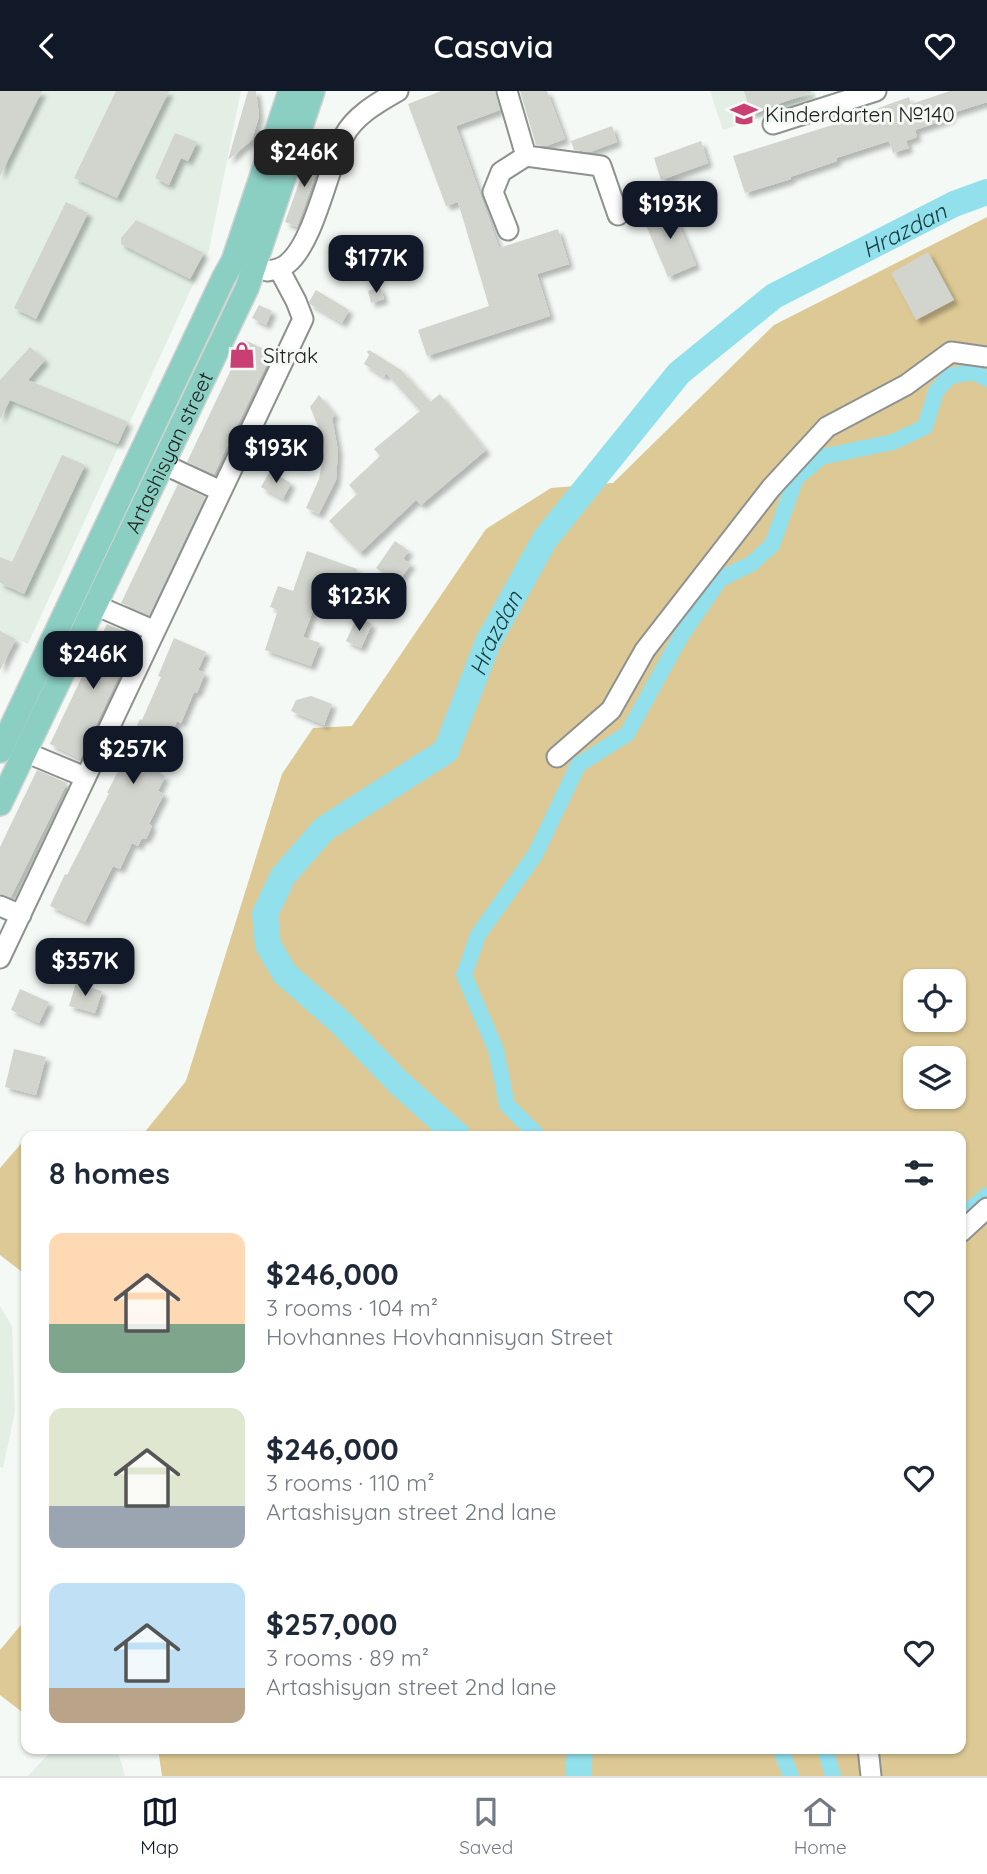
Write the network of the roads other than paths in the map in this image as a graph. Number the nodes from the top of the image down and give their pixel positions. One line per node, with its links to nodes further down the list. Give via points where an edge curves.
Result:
1 (290, 91): 11 (main road, Artashisyan street)
2 (313, 91): 11 (main road, Artashisyan street)
3 (398, 91): 12 (street, via 373,106 345,135 298,254)
4 (507, 91): 8 (street)
5 (876, 91): 6 (street)
6 (830, 98): 7 (street)
7 (774, 124)
8 (526, 156): 9 (street, via 601,166); 10 (street, via 502,172 493,192)
9 (618, 215)
10 (509, 230)
11 (244, 266): 12 (street, via 262,272); 14 (main road, Artashisyan street, via 244,294); 18 (main road, Artashisyan street, via 224,277)
12 (279, 269): 15 (street, via 303,319)
13 (987, 357): 20 (street, via 951,352 906,385 827,427 771,488 645,650 611,709)
14 (163, 464): 15 (street); 16 (main road, Artashisyan street)
15 (221, 491): 17 (street)
16 (95, 605): 17 (street); 19 (main road, Artashisyan street)
17 (155, 631): 21 (street)
18 (0, 751)
19 (25, 752): 21 (street); 22 (main road, Artashisyan street)
20 (557, 757)
21 (85, 777): 24 (street)
22 (0, 804)
23 (0, 906): 24 (street)
24 (21, 915): 25 (street)
25 (0, 958)
26 (987, 1208): 27 (street)
27 (966, 1227)
28 (869, 1754): 29 (street)
29 (871, 1776)

